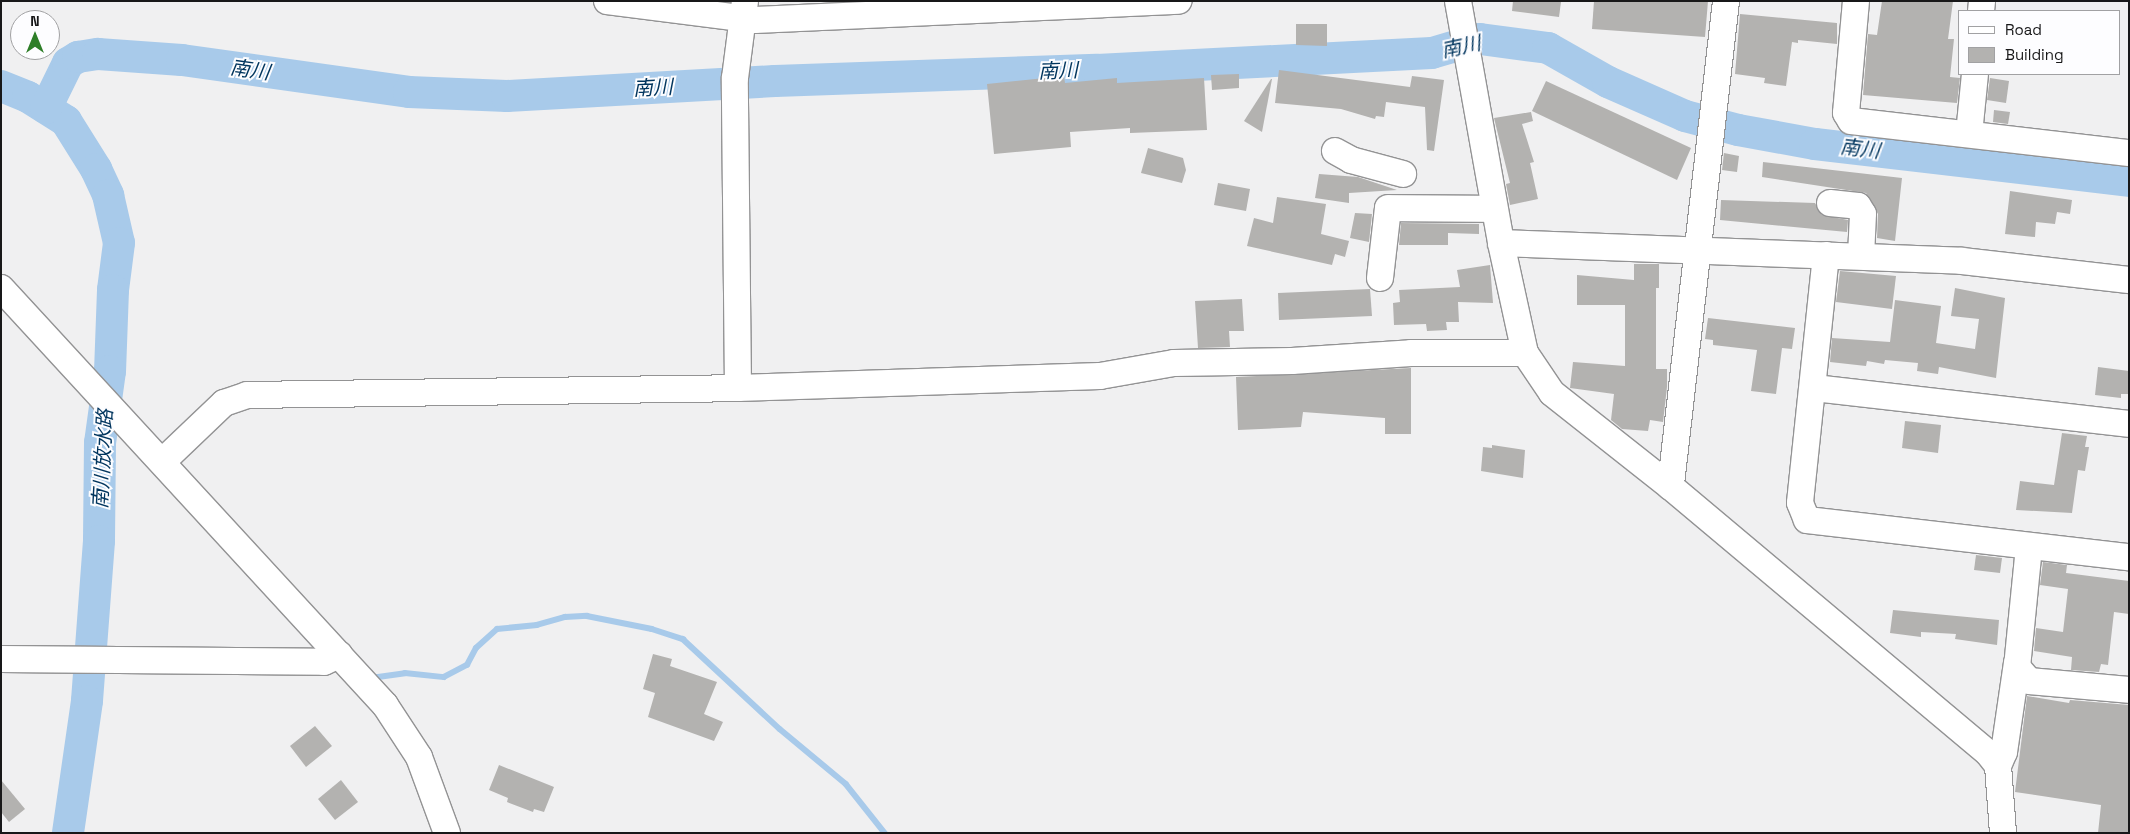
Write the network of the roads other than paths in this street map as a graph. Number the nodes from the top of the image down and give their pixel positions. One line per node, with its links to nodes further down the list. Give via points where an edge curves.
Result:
1 (607, 1): 6 (street)
2 (1179, 1): 6 (street)
3 (1726, 1): 15 (street)
4 (1856, 1): 8 (street, via 1846,113 1849,119 1856,123)
5 (1458, 3): 13 (street)
6 (743, 10): 22 (street, via 735,85)
7 (1975, 75): 8 (street)
8 (1969, 134): 10 (street)
9 (1335, 151): 12 (street, via 1351,160 1404,163)
10 (2129, 153)
11 (1830, 203): 17 (street, via 1858,206 1862,214)
12 (1398, 208): 13 (street); 18 (street, via 1388,208)
13 (1494, 209): 14 (street)
14 (1501, 243): 15 (street); 21 (street)
15 (1698, 251): 16 (street); 26 (street)
16 (1826, 255): 17 (street); 23 (street)
17 (1861, 256): 19 (street, via 1962,261)
18 (1380, 278)
19 (2129, 280)
20 (1, 288): 25 (street)
21 (1525, 354): 22 (street, via 1411,353 1292,361 1174,363 1100,376); 26 (street, via 1552,393)
22 (738, 388): 25 (street, via 247,395 224,403)
23 (1814, 388): 24 (street); 27 (street, via 1800,503 1807,520)
24 (2129, 424)
25 (162, 462): 29 (street)
26 (1671, 487): 33 (street, via 1988,753)
27 (2029, 547): 28 (street); 31 (street)
28 (2129, 557)
29 (339, 655): 30 (street, via 324,662); 34 (street, via 405,733 427,776)
30 (1, 659)
31 (2017, 663): 32 (street, via 2028,681); 33 (street, via 2004,752)
32 (2129, 690)
33 (1998, 766): 35 (street)
34 (447, 833)
35 (2003, 833)

